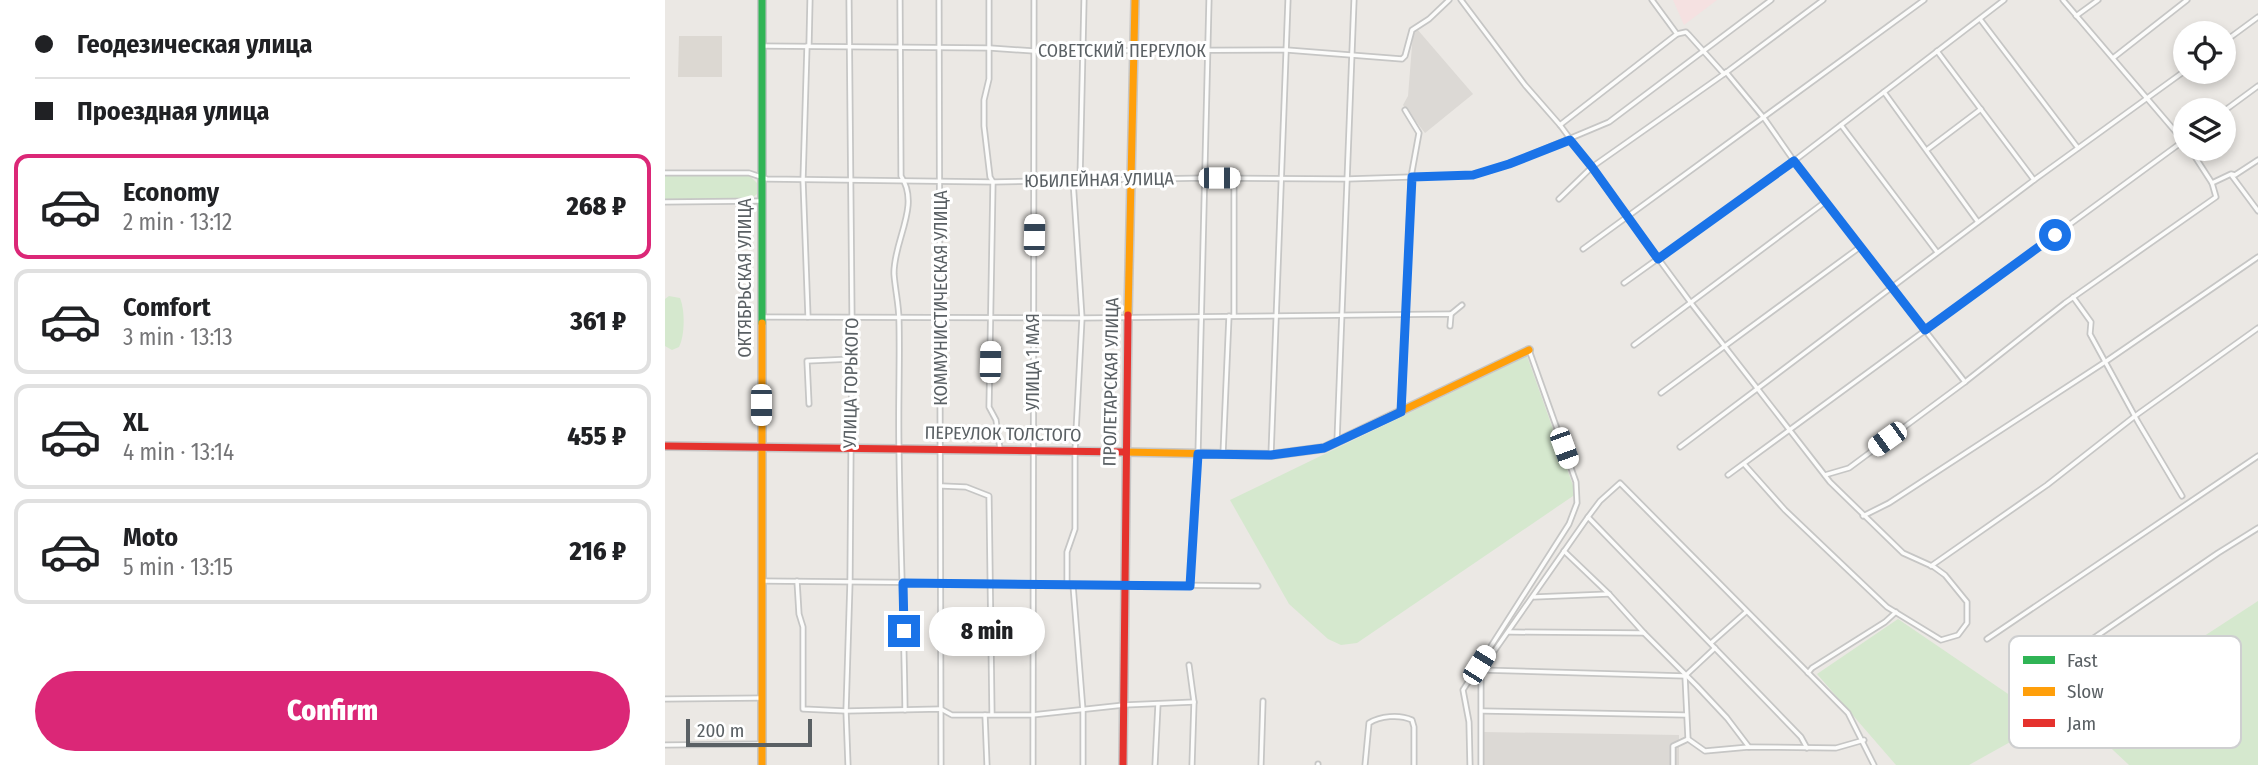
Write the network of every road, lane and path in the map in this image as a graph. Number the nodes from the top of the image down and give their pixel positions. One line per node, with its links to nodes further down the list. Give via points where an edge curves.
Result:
1 (762, 0): 28 (street, ОКТЯБРЬСКАЯ УЛИЦА)
2 (810, 0): 29 (street)
3 (849, 0): 30 (street, УЛИЦА ГОРЬКОГО)
4 (900, 0): 31 (street)
5 (939, 0): 32 (street, КОММУНИСТИЧЕСКАЯ УЛИЦА)
6 (989, 0): 33 (street)
7 (1034, 0): 37 (street, УЛИЦА 1 МАЯ)
8 (1084, 0): 35 (street)
9 (1135, 0): 34 (street, ПРОЛЕТАРСКАЯ УЛИЦА)
10 (1209, 0): 38 (street)
11 (1288, 0): 36 (street)
12 (1354, 0): 41 (street)
13 (1450, 0): 41 (street, СОВЕТСКИЙ ПЕРЕУЛОК, via 1412,30 1402,59)
14 (1461, 0): 52 (street)
15 (1652, 0): 27 (street)
16 (1771, 0): 39 (street, ЮБИЛЕЙНАЯ УЛИЦА)
17 (1823, 0): 43 (street)
18 (1924, 0): 51 (street)
19 (2004, 0): 25 (street)
20 (2063, 0): 23 (street)
21 (2098, 0): 23 (street)
22 (2187, 0): 42 (street)
23 (2077, 16): 42 (street)
24 (2258, 17): 26 (street)
25 (1980, 19): 40 (street); 56 (street)
26 (2236, 33)
27 (1677, 34): 39 (street, via 1687,33); 52 (street)
28 (762, 46): 29 (street, СОВЕТСКИЙ ПЕРЕУЛОК); 69 (street, ОКТЯБРЬСКАЯ УЛИЦА)
29 (808, 46): 30 (street, СОВЕТСКИЙ ПЕРЕУЛОК); 73 (street)
30 (849, 46): 31 (street, СОВЕТСКИЙ ПЕРЕУЛОК); 74 (street, УЛИЦА ГОРЬКОГО)
31 (901, 48): 32 (street, СОВЕТСКИЙ ПЕРЕУЛОК); 77 (street, via 901,176)
32 (938, 48): 33 (street, СОВЕТСКИЙ ПЕРЕУЛОК); 78 (street, КОММУНИСТИЧЕСКАЯ УЛИЦА)
33 (990, 48): 37 (street, СОВЕТСКИЙ ПЕРЕУЛОК); 80 (street, via 984,126)
34 (1135, 49): 35 (street, СОВЕТСКИЙ ПЕРЕУЛОК); 38 (street, СОВЕТСКИЙ ПЕРЕУЛОК); 71 (street, ПРОЛЕТАРСКАЯ УЛИЦА)
35 (1084, 50): 37 (street, СОВЕТСКИЙ ПЕРЕУЛОК); 70 (street)
36 (1287, 50): 38 (street, СОВЕТСКИЙ ПЕРЕУЛОК); 41 (street, СОВЕТСКИЙ ПЕРЕУЛОК); 68 (street)
37 (1034, 51): 79 (street, УЛИЦА 1 МАЯ)
38 (1209, 51): 66 (street)
39 (1702, 51): 43 (street); 55 (street, ЮБИЛЕЙНАЯ УЛИЦА, via 1609,122)
40 (1937, 51): 46 (street); 49 (street)
41 (1352, 55): 72 (street)
42 (2113, 58): 47 (street)
43 (1725, 73): 51 (street); 62 (street)
44 (2173, 80): 47 (street)
45 (2258, 86): 48 (street)
46 (1884, 92): 53 (street); 57 (street)
47 (2148, 98): 54 (street); 56 (street)
48 (2236, 102)
49 (1980, 109): 57 (street); 76 (street)
50 (1405, 110): 65 (street, via 1419,133)
51 (1764, 118): 60 (street); 87 (street)
52 (1560, 125): 55 (street)
53 (1841, 125): 60 (street); 91 (street)
54 (2173, 127)
55 (1570, 140): 62 (street); 65 (street, ЮБИЛЕЙНАЯ УЛИЦА, via 1473,175)
56 (2078, 148): 76 (street)
57 (1928, 149): 88 (street)
58 (2173, 150): 116 (street)
59 (2258, 160): 64 (street)
60 (1794, 161): 85 (street); 93 (street)
61 (2198, 161): 81 (street)
62 (1592, 167): 82 (street); 87 (street)
63 (665, 173): 69 (street, ЮБИЛЕЙНАЯ УЛИЦА, via 749,173)
64 (2231, 174): 81 (street); 86 (street)
65 (1412, 177): 72 (street, ЮБИЛЕЙНАЯ УЛИЦА); 101 (street)
66 (1205, 178): 67 (street, ЮБИЛЕЙНАЯ УЛИЦА); 71 (street, ЮБИЛЕЙНАЯ УЛИЦА); 102 (street)
67 (1234, 178): 68 (street, ЮБИЛЕЙНАЯ УЛИЦА); 100 (street)
68 (1283, 178): 72 (street, ЮБИЛЕЙНАЯ УЛИЦА); 103 (street)
69 (761, 179): 73 (street, ЮБИЛЕЙНАЯ УЛИЦА); 83 (street, ОКТЯБРЬСКАЯ УЛИЦА)
70 (1080, 179): 71 (street, ЮБИЛЕЙНАЯ УЛИЦА); 75 (street, ЮБИЛЕЙНАЯ УЛИЦА)
71 (1131, 179): 113 (street, ПРОЛЕТАРСКАЯ УЛИЦА)
72 (1347, 179): 104 (street)
73 (803, 180): 74 (street, ЮБИЛЕЙНАЯ УЛИЦА); 106 (street)
74 (851, 180): 77 (street, ЮБИЛЕЙНАЯ УЛИЦА); 107 (street, УЛИЦА ГОРЬКОГО)
75 (1073, 180): 79 (street, ЮБИЛЕЙНАЯ УЛИЦА); 112 (street)
76 (2034, 180): 88 (street)
77 (905, 181): 78 (street, ЮБИЛЕЙНАЯ УЛИЦА); 108 (street, via 909,205 894,272)
78 (941, 181): 80 (street, ЮБИЛЕЙНАЯ УЛИЦА); 109 (street, КОММУНИСТИЧЕСКАЯ УЛИЦА)
79 (1034, 181): 80 (street, ЮБИЛЕЙНАЯ УЛИЦА); 111 (street, УЛИЦА 1 МАЯ)
80 (993, 182): 110 (street)
81 (2212, 183): 96 (street, via 2216,197)
82 (1559, 199)
83 (761, 201): 84 (street); 105 (street, ОКТЯБРЬСКАЯ УЛИЦА)
84 (665, 202)
85 (1825, 202): 89 (street); 97 (street)
86 (2258, 211)
87 (1628, 217): 90 (street); 93 (street)
88 (1978, 222): 91 (street)
89 (1860, 247): 95 (street); 118 (street)
90 (1583, 249)
91 (1937, 252): 95 (street)
92 (2258, 257): 121 (street)
93 (1658, 259): 94 (street); 97 (street)
94 (1624, 284)
95 (1892, 286): 116 (street); 123 (street)
96 (2073, 297): 121 (street, via 2091,321 2090,334); 122 (street)
97 (1691, 303): 117 (street); 118 (street)
98 (1462, 305): 99 (street)
99 (1451, 314): 101 (street); 114 (street)
100 (1232, 315): 102 (street); 103 (street); 141 (street)
101 (1407, 315): 104 (street); 126 (street)
102 (1200, 316): 113 (street); 140 (street)
103 (1276, 316): 104 (street); 142 (street)
104 (1341, 316): 129 (street)
105 (761, 317): 106 (street); 131 (street, ОКТЯБРЬСКАЯ УЛИЦА)
106 (807, 317): 107 (street)
107 (852, 317): 108 (street); 120 (street, УЛИЦА ГОРЬКОГО)
108 (899, 317): 109 (street); 134 (street)
109 (941, 317): 110 (street); 135 (street, КОММУНИСТИЧЕСКАЯ УЛИЦА)
110 (991, 317): 111 (street); 136 (street, via 989,407)
111 (1033, 317): 112 (street); 137 (street, УЛИЦА 1 МАЯ)
112 (1082, 317): 113 (street); 138 (street)
113 (1128, 317): 139 (street, ПРОЛЕТАРСКАЯ УЛИЦА)
114 (1450, 326)
115 (2258, 328): 127 (street)
116 (1925, 330): 122 (street); 128 (street)
117 (1633, 345)
118 (1724, 346): 123 (street); 124 (street)
119 (1529, 350): 126 (street, ПЕРЕУЛОК ТОЛСТОГО); 213 (street, via 1576,482 1577,503 1569,524 1463,690)
120 (852, 359): 125 (street, via 807,360); 133 (street, УЛИЦА ГОРЬКОГО)
121 (2105, 362): 127 (street); 149 (street)
122 (1965, 382): 146 (street, via 1849,468)
123 (1758, 390): 128 (street); 132 (street)
124 (1661, 393)
125 (809, 404)
126 (1401, 412): 129 (street, ПЕРЕУЛОК ТОЛСТОГО)
127 (2135, 416): 148 (street); 153 (street, via 2073,466)
128 (1790, 431): 144 (street); 146 (street)
129 (1337, 441): 142 (street, ПЕРЕУЛОК ТОЛСТОГО, via 1324,448)
130 (665, 446): 131 (street, ПЕРЕУЛОК ТОЛСТОГО)
131 (761, 447): 133 (street, ПЕРЕУЛОК ТОЛСТОГО); 154 (street, ОКТЯБРЬСКАЯ УЛИЦА)
132 (1680, 447)
133 (850, 448): 134 (street, ПЕРЕУЛОК ТОЛСТОГО); 156 (street, УЛИЦА ГОРЬКОГО)
134 (899, 448): 135 (street, ПЕРЕУЛОК ТОЛСТОГО); 157 (street)
135 (941, 449): 136 (street, ПЕРЕУЛОК ТОЛСТОГО); 147 (street, КОММУНИСТИЧЕСКАЯ УЛИЦА)
136 (1000, 449): 137 (street, ПЕРЕУЛОК ТОЛСТОГО)
137 (1033, 450): 138 (street, ПЕРЕУЛОК ТОЛСТОГО); 160 (street, УЛИЦА 1 МАЯ)
138 (1075, 451): 139 (street, ПЕРЕУЛОК ТОЛСТОГО); 161 (street, via 1075,529 1067,552)
139 (1125, 452): 140 (street, ПЕРЕУЛОК ТОЛСТОГО); 163 (street, ПРОЛЕТАРСКАЯ УЛИЦА)
140 (1198, 454): 141 (street, ПЕРЕУЛОК ТОЛСТОГО); 164 (street)
141 (1223, 454): 142 (street, ПЕРЕУЛОК ТОЛСТОГО)
142 (1271, 455)
143 (2258, 456): 173 (street)
144 (1744, 464): 145 (street); 169 (street, via 1785,510)
145 (1728, 475)
146 (1825, 475): 149 (street)
147 (942, 486): 158 (street, КОММУНИСТИЧЕСКАЯ УЛИЦА); 159 (street, via 966,487 989,496)
148 (2182, 496)
149 (1863, 516): 153 (street, via 1903,553)
150 (1588, 517): 152 (street); 168 (street, via 1621,483); 174 (street)
151 (2258, 528): 172 (street)
152 (1564, 551): 166 (street); 167 (street)
153 (1931, 566): 169 (street, via 1945,575 1966,602 1968,623 1958,635 1941,640)
154 (761, 581): 155 (street); 180 (street, ОКТЯБРЬСКАЯ УЛИЦА)
155 (797, 581): 156 (street); 188 (street, via 803,627 803,709)
156 (850, 582): 157 (street); 188 (street, УЛИЦА ГОРЬКОГО)
157 (903, 583): 158 (street); 187 (street)
158 (942, 583): 159 (street); 186 (street, КОММУНИСТИЧЕСКАЯ УЛИЦА)
159 (991, 584): 160 (street); 192 (street)
160 (1033, 584): 161 (street); 193 (street, УЛИЦА 1 МАЯ)
161 (1067, 584): 162 (street)
162 (1073, 585): 163 (street); 189 (street)
163 (1124, 585): 164 (street); 184 (street, ПРОЛЕТАРСКАЯ УЛИЦА)
164 (1190, 586): 165 (street)
165 (1258, 586)
166 (1609, 594): 167 (street); 171 (street)
167 (1534, 597): 170 (street)
168 (1746, 612): 174 (street); 178 (street)
169 (1896, 612): 178 (street)
170 (1509, 632): 171 (street); 177 (street)
171 (1644, 633): 179 (street)
172 (2097, 636)
173 (1987, 639)
174 (1711, 643): 175 (street)
175 (1716, 647): 179 (street); 200 (street)
176 (1189, 665): 183 (street)
177 (1481, 670): 179 (street); 190 (street)
178 (1808, 673): 196 (street, via 1848,713)
179 (1685, 676): 194 (street); 199 (street)
180 (762, 698): 181 (street); 197 (street, ОКТЯБРЬСКАЯ УЛИЦА)
181 (665, 699)
182 (1263, 701): 210 (street)
183 (1194, 702): 185 (street); 209 (street)
184 (1124, 705): 185 (street); 189 (street); 207 (street, ПРОЛЕТАРСКАЯ УЛИЦА)
185 (1157, 706): 208 (street)
186 (941, 709): 187 (street); 191 (street, via 952,715); 203 (street, КОММУНИСТИЧЕСКАЯ УЛИЦА)
187 (905, 710): 188 (street)
188 (846, 711): 202 (street, УЛИЦА ГОРЬКОГО)
189 (1083, 711): 193 (street); 206 (street)
190 (1483, 711): 194 (street); 214 (street)
191 (985, 715): 192 (street); 204 (street)
192 (992, 715): 193 (street)
193 (1032, 715): 205 (street, УЛИЦА 1 МАЯ)
194 (1685, 715): 195 (street)
195 (1688, 739): 199 (street, via 1705,751); 215 (street, via 1673,746)
196 (1864, 740): 200 (street, via 1836,748); 216 (street)
197 (762, 744): 198 (street); 201 (street, ОКТЯБРЬСКАЯ УЛИЦА)
198 (665, 745)
199 (1749, 747): 200 (street)
200 (1807, 748)
201 (762, 765)
202 (848, 765)
203 (941, 765)
204 (987, 765)
205 (1033, 765)
206 (1083, 765)
207 (1123, 765)
208 (1155, 765)
209 (1192, 765)
210 (1261, 765)
211 (1365, 765): 212 (street, via 1367,729 1373,720 1395,716 1412,720)
212 (1414, 765)
213 (1470, 765)
214 (1481, 765)
215 (1673, 765)
216 (1874, 765)

